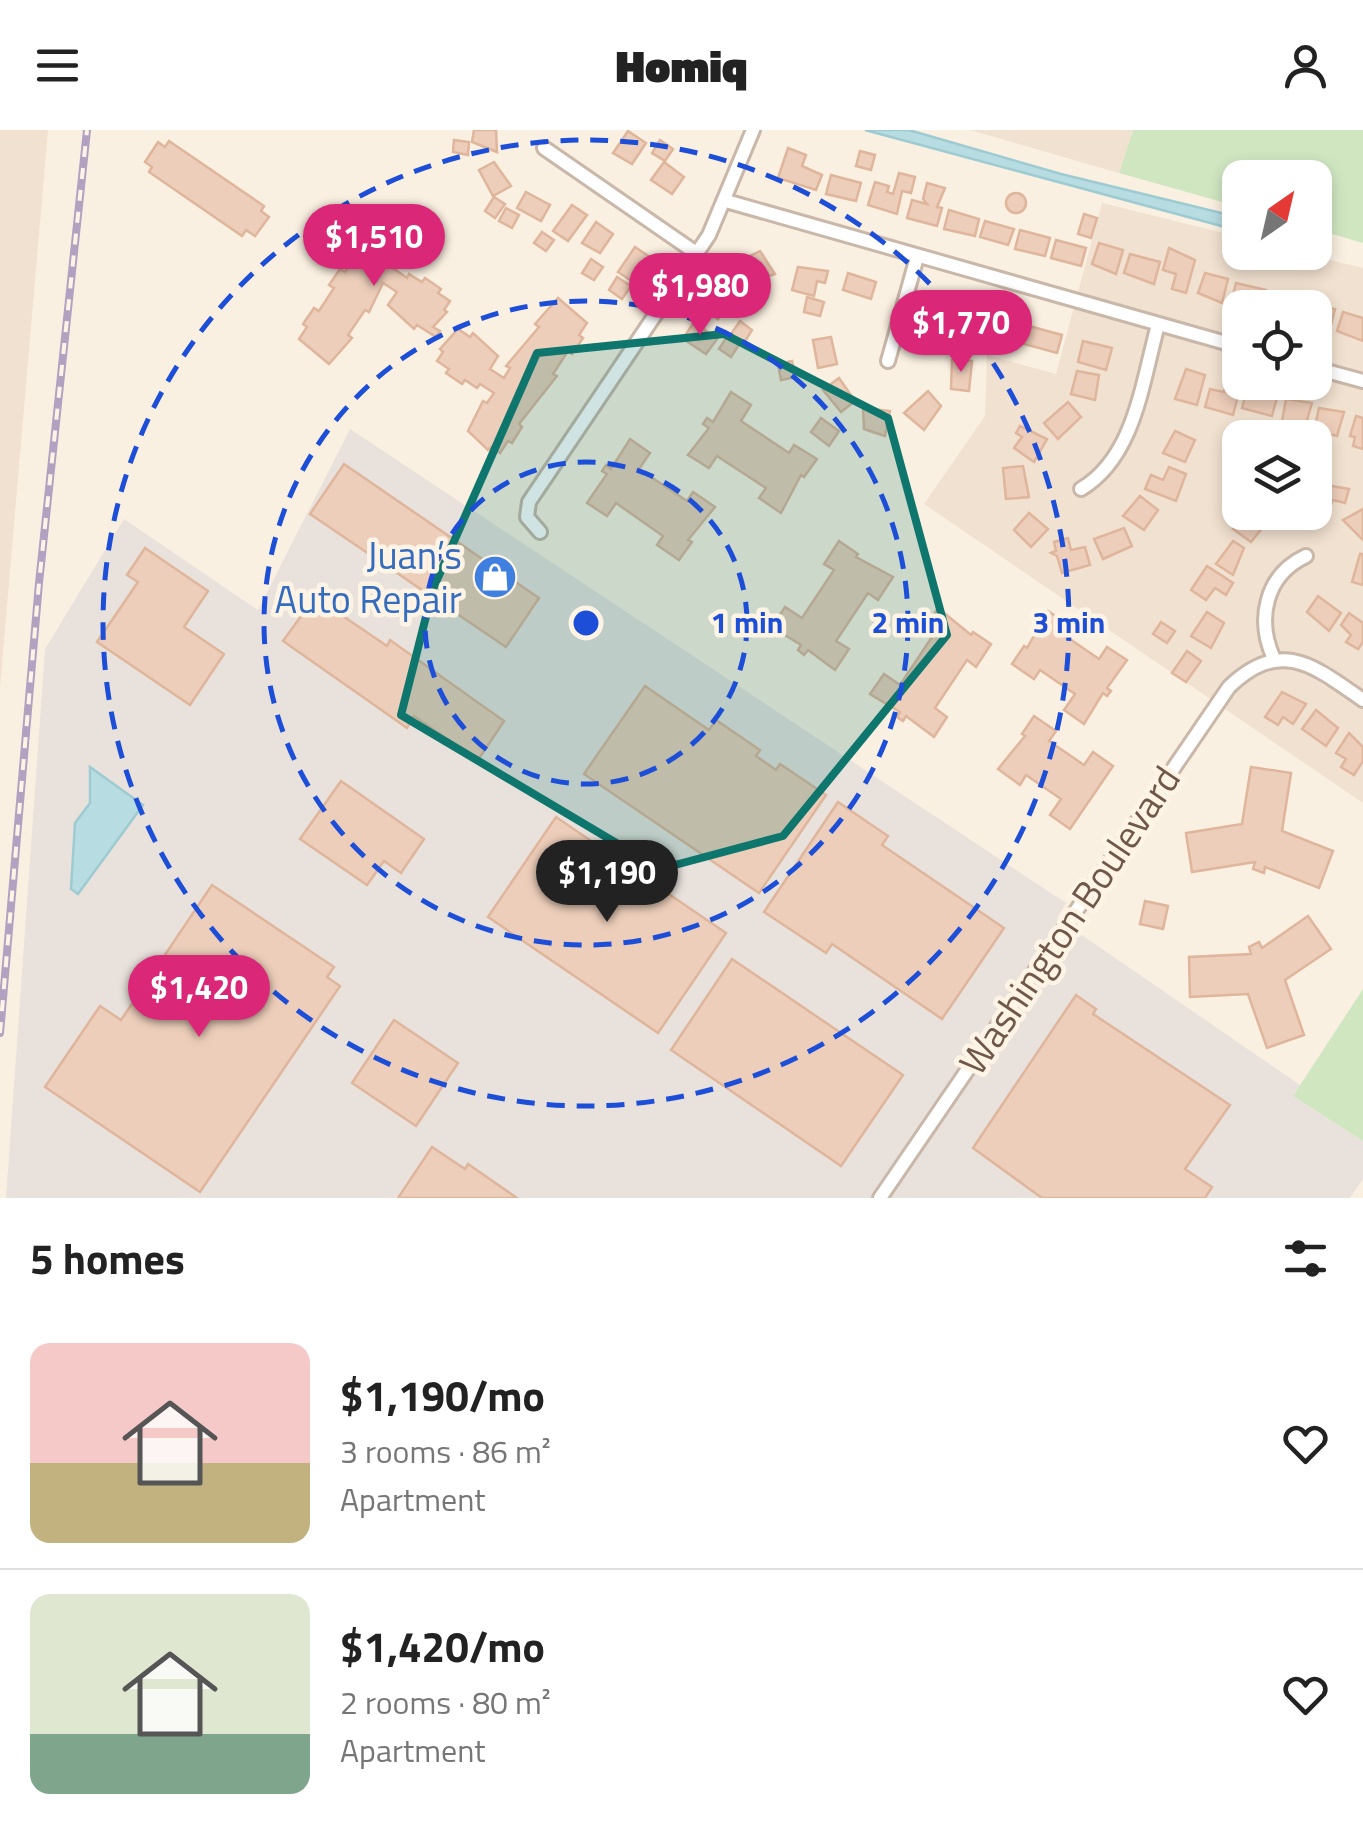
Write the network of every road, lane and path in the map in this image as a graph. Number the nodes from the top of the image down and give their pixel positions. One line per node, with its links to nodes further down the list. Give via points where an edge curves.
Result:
1 (753, 130): 3 (street)
2 (544, 148): 4 (street)
3 (726, 202): 4 (street); 5 (street)
4 (696, 253): 12 (street, via 530,502 527,517)
5 (917, 257): 6 (street); 8 (street)
6 (1158, 325): 7 (street); 11 (street, via 1124,442 1101,477)
7 (1222, 342)
8 (888, 361)
9 (1332, 373): 10 (street)
10 (1363, 381)
11 (1080, 489)
12 (540, 532)
13 (1306, 556): 14 (street, via 1285,568 1266,604)
14 (1274, 659): 15 (street, via 1318,670); 16 (street, Washington Boulevard, via 1229,687)
15 (1363, 700)
16 (880, 1198)

